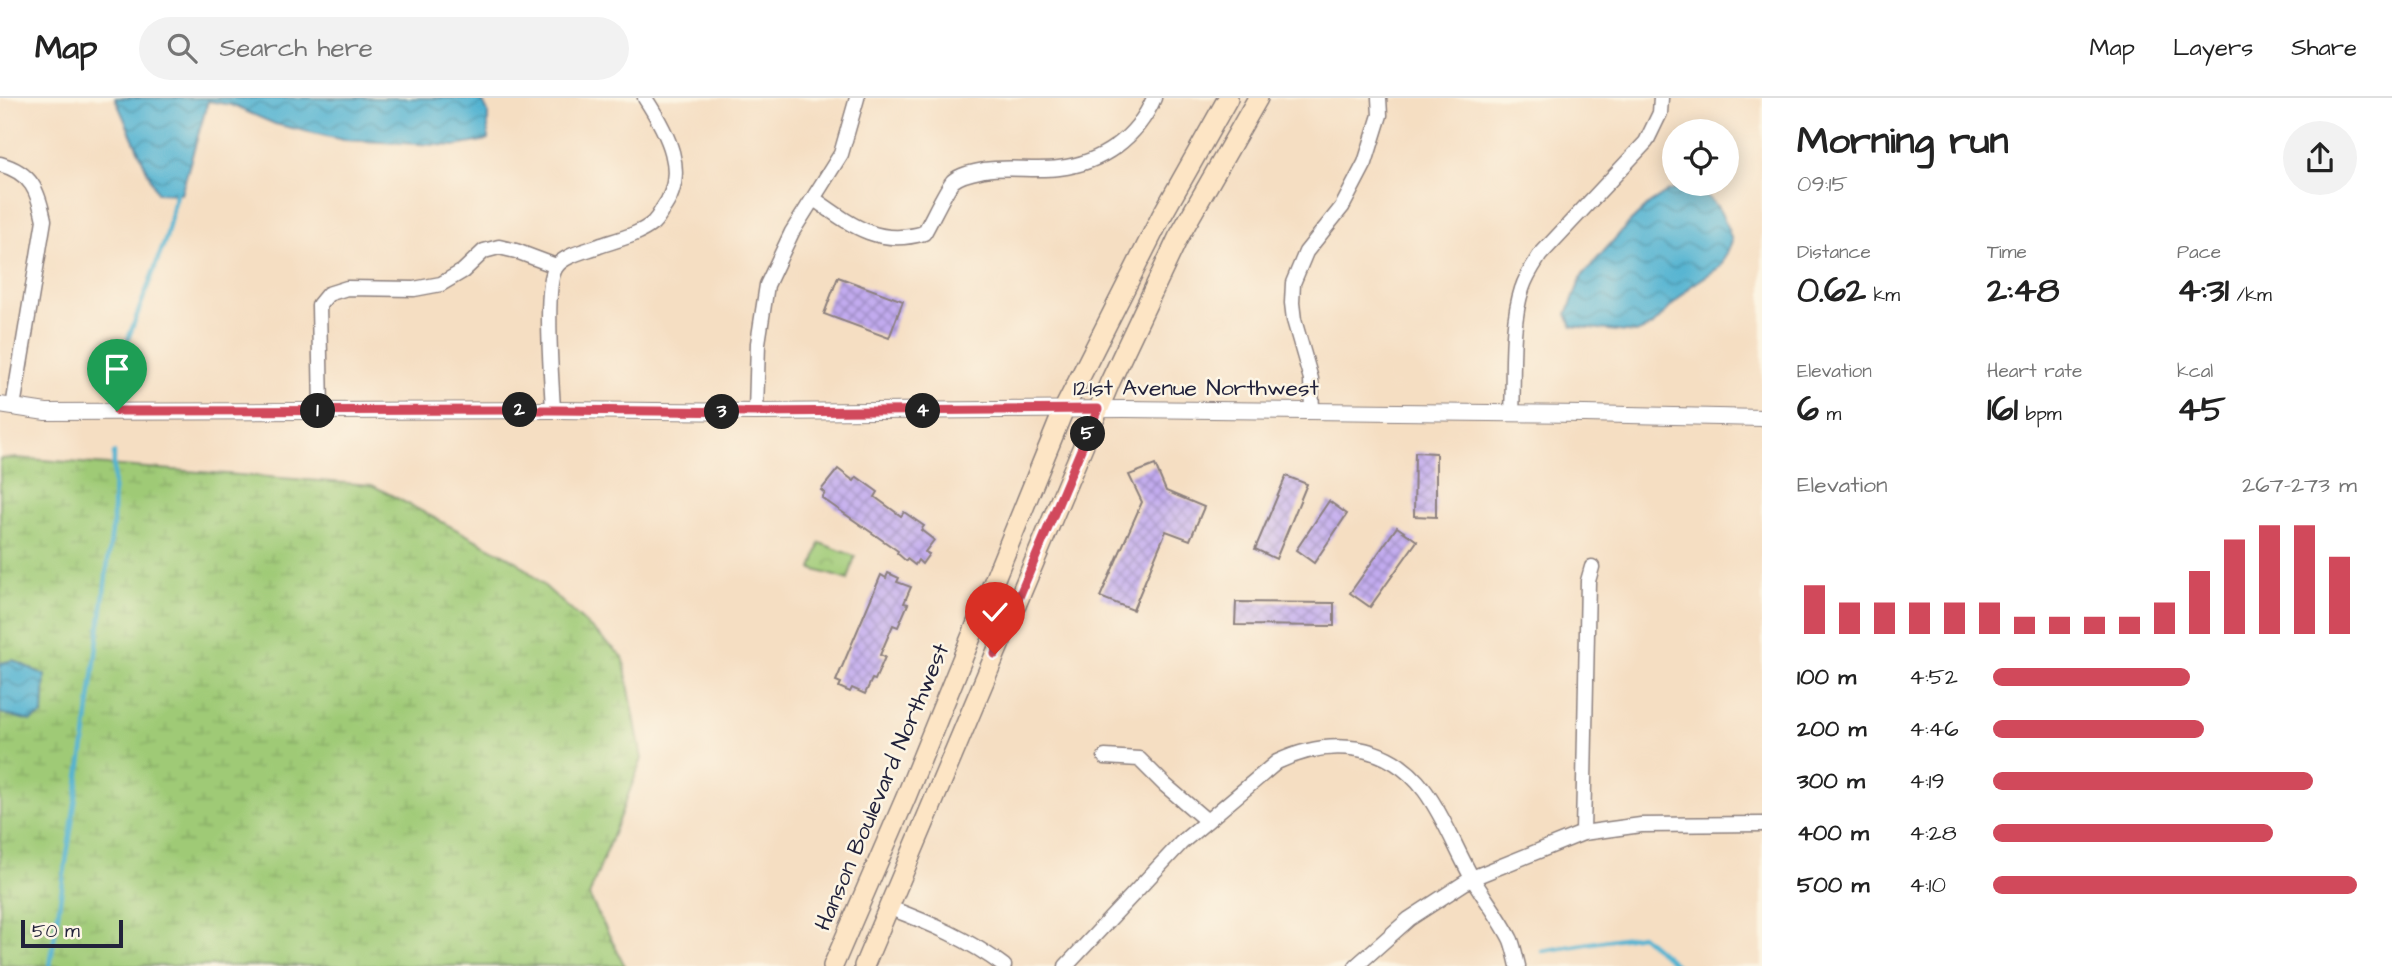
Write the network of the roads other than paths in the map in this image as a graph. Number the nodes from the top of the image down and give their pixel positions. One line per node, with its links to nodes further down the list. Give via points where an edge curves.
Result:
1 (645, 98): 10 (street, via 673,149 676,174 670,200 653,223)
2 (857, 98): 9 (street, via 841,154)
3 (1154, 98): 9 (street, via 1134,132 1088,162 1059,168 995,168 953,181 924,233 884,237 857,229)
4 (1228, 98): 12 (main road, Hanson Boulevard Northwest, via 1161,217)
5 (1258, 98): 13 (main road, via 1178,238)
6 (1379, 98): 16 (street, via 1380,116 1360,174 1342,207 1306,252 1293,283 1293,312 1311,379)
7 (1661, 98): 18 (street, via 1660,113 1646,142 1540,255 1522,286 1516,317)
8 (0, 164): 11 (street, via 27,177 38,193 44,220)
9 (814, 199): 17 (street, via 767,285 758,343)
10 (556, 266): 14 (street, via 550,298); 15 (street, via 499,247 484,251 441,284 414,289 347,288 328,294 319,305)
11 (7, 406): 15 (street, 121st Avenue Northwest, via 46,412)
12 (1064, 409): 13 (street, 121st Avenue Northwest); 17 (street, 121st Avenue Northwest); 22 (main road, Hanson Boulevard Northwest)
13 (1098, 409): 16 (street, 121st Avenue Northwest); 27 (main road)
14 (553, 410): 15 (street, 121st Avenue Northwest); 17 (street, 121st Avenue Northwest)
15 (321, 411)
16 (1312, 411): 18 (street, 121st Avenue Northwest)
17 (756, 412)
18 (1512, 413): 19 (street, 121st Avenue Northwest)
19 (1762, 418)
20 (1592, 567): 25 (street, via 1588,581)
21 (1105, 757): 23 (street, via 1139,759)
22 (922, 758): 28 (main road, Hanson Boulevard Northwest); 29 (main road, via 922,782)
23 (1207, 821): 26 (street, via 1277,762 1292,755 1336,746 1364,750 1394,761 1427,793); 32 (street)
24 (1762, 824): 25 (street, via 1641,825)
25 (1583, 833): 26 (street)
26 (1472, 878): 33 (street, via 1409,919); 34 (street, via 1511,942)
27 (890, 908): 30 (main road); 31 (street, via 964,939)
28 (833, 966)
29 (844, 966)
30 (864, 966)
31 (1004, 966)
32 (1066, 966)
33 (1356, 966)
34 (1518, 966)

